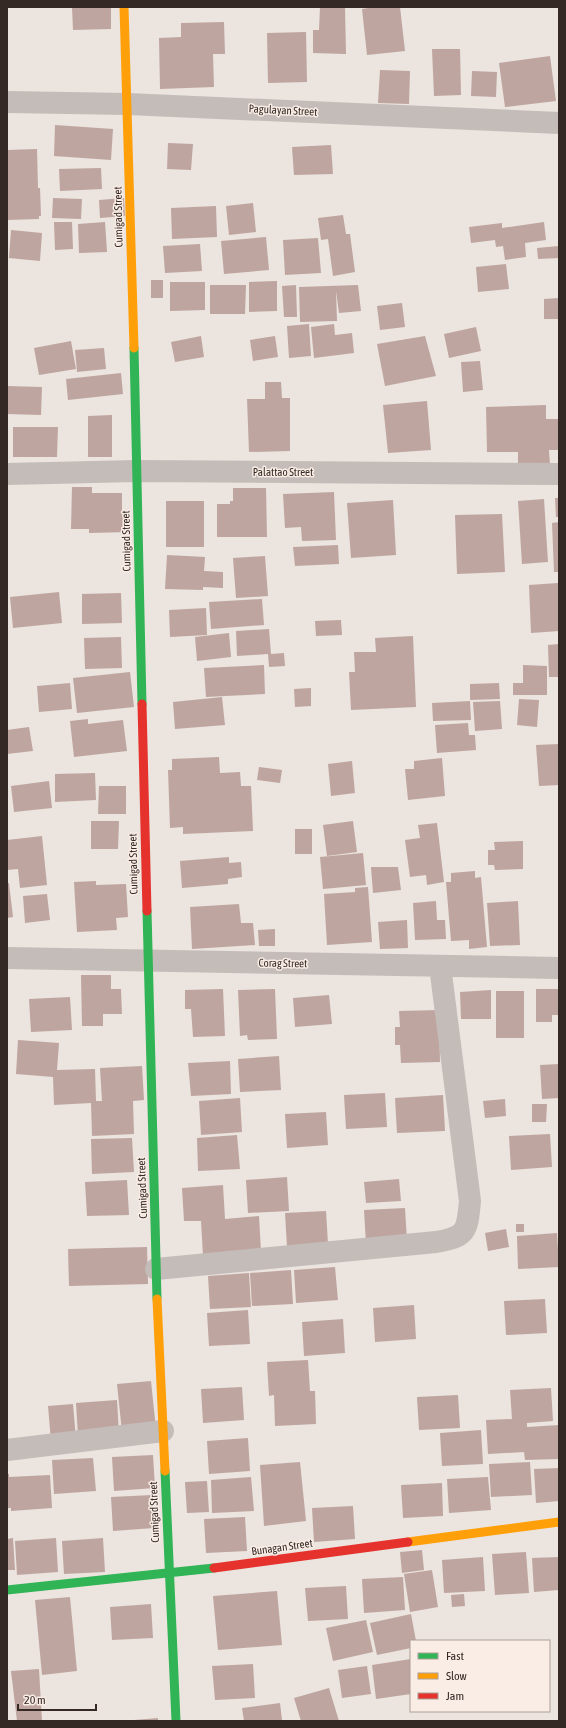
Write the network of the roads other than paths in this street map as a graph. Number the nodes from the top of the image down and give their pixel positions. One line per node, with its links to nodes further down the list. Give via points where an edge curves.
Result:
1 (124, 7): 3 (street, Cumigad Street)
2 (7, 102): 3 (street, Pagulayan Street)
3 (128, 104): 4 (street, Pagulayan Street); 5 (street, Cumigad Street)
4 (559, 123)
5 (136, 471): 6 (street, Palattao Street); 7 (street, Palattao Street); 9 (street, Cumigad Street)
6 (7, 474)
7 (559, 474)
8 (7, 958): 9 (street, Corag Street)
9 (148, 960): 10 (street, Corag Street); 12 (street, Cumigad Street)
10 (440, 966): 11 (street, Corag Street); 12 (street, via 470,1201 468,1223 462,1235 436,1242)
11 (559, 968)
12 (156, 1269): 13 (street, Cumigad Street)
13 (163, 1431): 14 (street); 16 (street, Cumigad Street)
14 (7, 1450)
15 (559, 1522): 16 (street, Bunagan Street)
16 (169, 1574): 17 (street, Bunagan Street); 18 (street, Cumigad Street)
17 (7, 1590)
18 (176, 1721)

